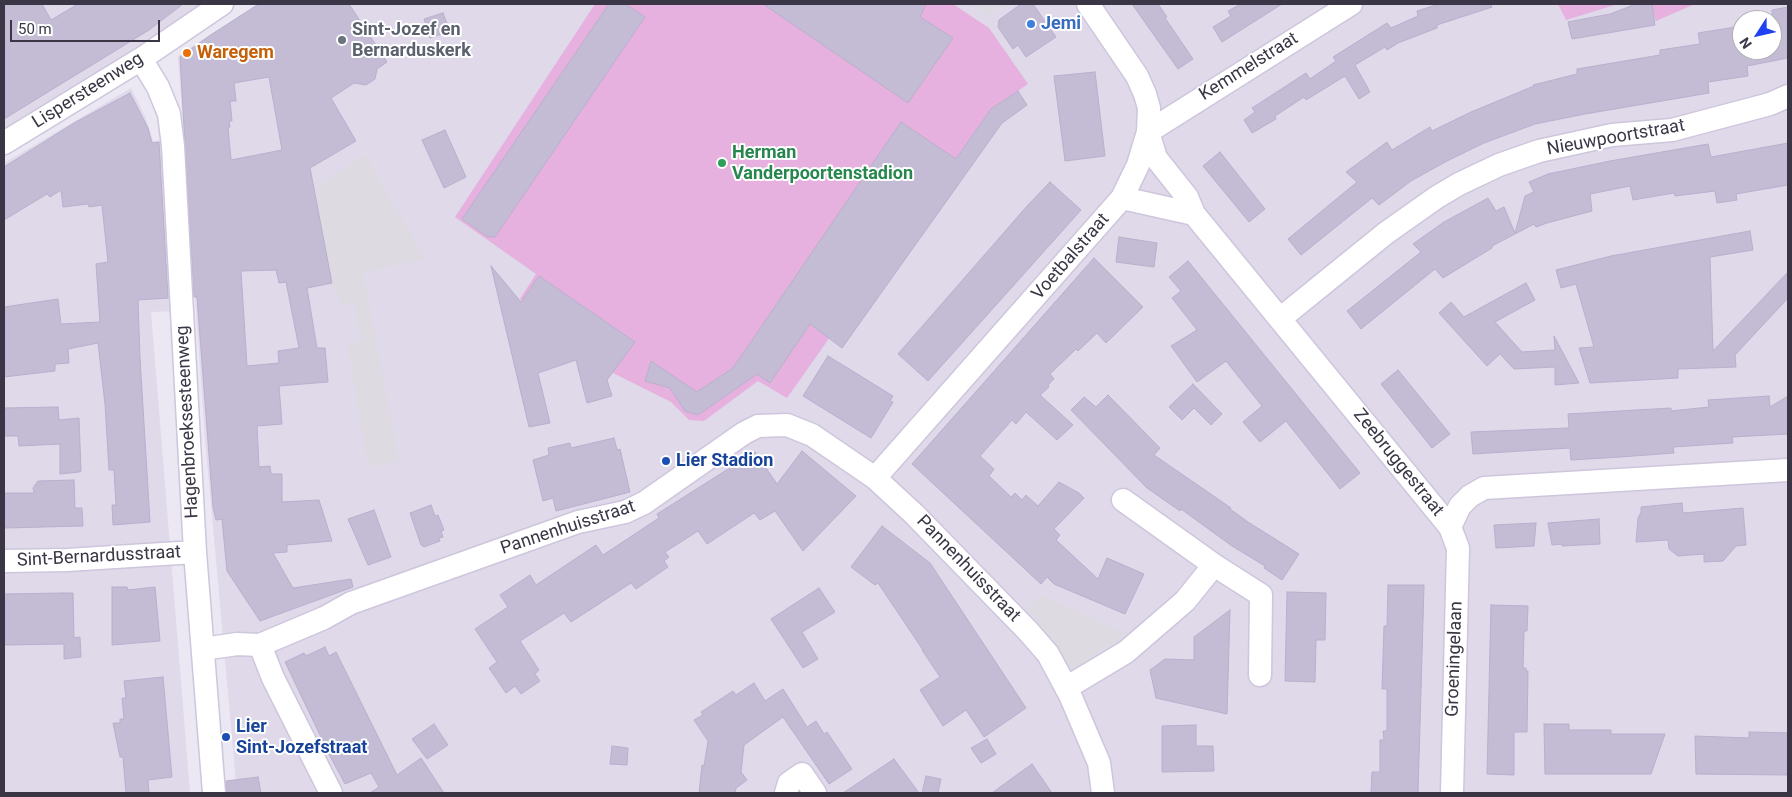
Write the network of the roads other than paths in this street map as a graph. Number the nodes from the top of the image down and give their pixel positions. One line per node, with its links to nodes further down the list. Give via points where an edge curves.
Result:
1 (1088, 4): 6 (street, Voetbalstraat, via 1137,76 1149,108)
2 (1351, 4): 6 (street, Kemmelstraat)
3 (214, 6): 4 (street, Lispersteenweg)
4 (141, 59): 7 (street, Lispersteenweg); 15 (street, Hagenbroeksesteenweg, via 158,87 169,114 171,130)
5 (1788, 96): 10 (street, Nieuwpoortstraat, via 1770,104 1672,130 1612,134 1539,150 1499,165 1437,197 1386,233)
6 (1148, 132): 8 (street, Voetbalstraat, via 1138,165); 9 (street, Zeebruggestraat, via 1156,158 1187,197)
7 (4, 143)
8 (1122, 198): 9 (street); 12 (street, Voetbalstraat)
9 (1194, 214): 10 (street, Zeebruggestraat)
10 (1281, 318): 14 (street, Zeebruggestraat)
11 (1788, 470): 14 (street, Zeebruggestraat, via 1484,488 1460,506)
12 (876, 478): 18 (street, Pannenhuisstraat, via 812,435 787,425 758,426 644,503 625,512 578,522 351,603); 21 (street, Pannenhuisstraat, via 1028,631 1048,654)
13 (1123, 500): 17 (street)
14 (1450, 527): 27 (street, Groeningelaan, via 1458,548)
15 (195, 552): 16 (street, Sint-Bernardusstraat); 19 (street, Hagenbroeksesteenweg)
16 (4, 561)
17 (1214, 566): 20 (street, via 1261,595); 21 (street, via 1185,601 1126,652)
18 (260, 645): 19 (street, Pannenhuisstraat, via 238,644); 23 (street)
19 (203, 649): 22 (street, Hagenbroeksesteenweg)
20 (1260, 675)
21 (1066, 688): 26 (street, Pannenhuisstraat, via 1099,763)
22 (214, 793)
23 (331, 793)
24 (786, 793): 25 (street, via 789,783 802,774)
25 (816, 793)
26 (1103, 793)
27 (1452, 793)

